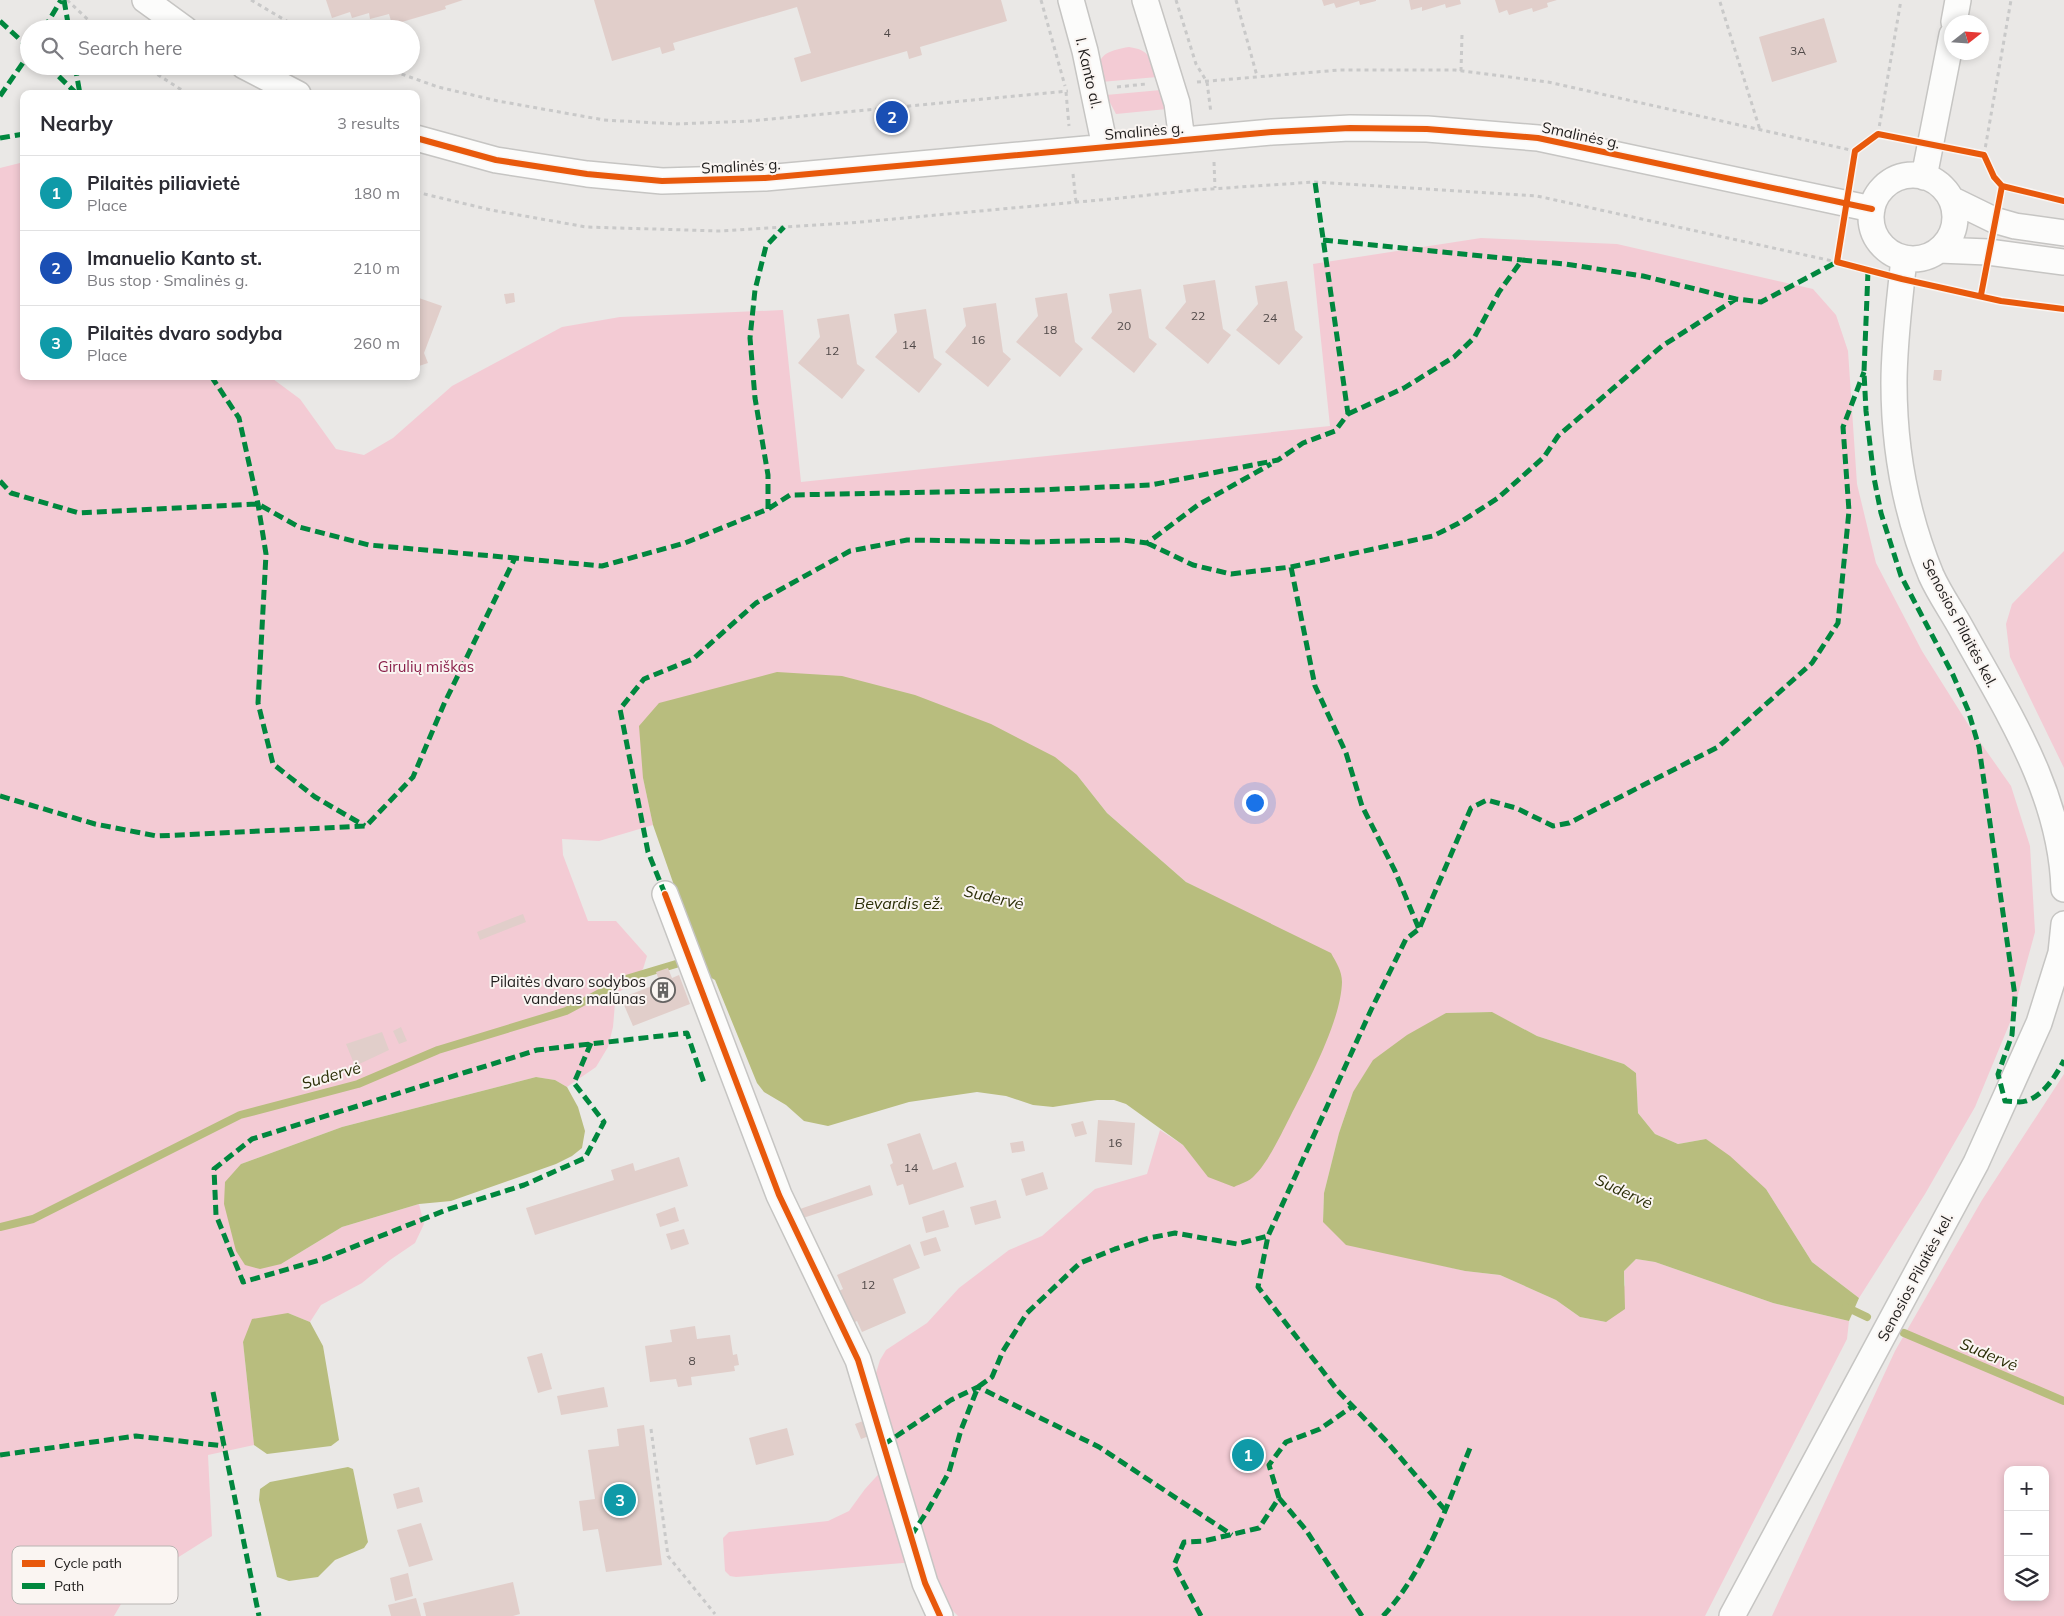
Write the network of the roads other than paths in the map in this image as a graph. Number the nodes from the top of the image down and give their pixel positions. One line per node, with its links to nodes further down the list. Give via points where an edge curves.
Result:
1 (146, 0): 6 (street)
2 (1071, 0): 12 (street, I. Kanto al.)
3 (1145, 0): 11 (street, via 1177,103)
4 (1958, 0): 5 (street)
5 (1955, 15)
6 (173, 20)
7 (1947, 60): 13 (street)
8 (261, 75): 9 (street)
9 (290, 90)
10 (420, 139): 12 (street, Smalinės g., via 496,160 662,181 765,178)
11 (1182, 140): 12 (street, Smalinės g.); 15 (street, Smalinės g., via 1350,128 1427,129 1538,138)
12 (1105, 147)
13 (1924, 176): 14 (street, via 1935,181); 15 (street, via 1897,178 1885,186)
14 (1951, 199): 16 (street, via 1994,220); 17 (street, via 1955,221 1947,242)
15 (1872, 209): 18 (street, via 1875,234 1882,245 1892,254)
16 (2064, 233)
17 (1939, 250): 18 (street, via 1916,259); 19 (street, via 1988,252)
18 (1904, 258): 20 (street, Senosios Pilaitės kel., via 1894,383 1902,485 1914,531 1932,577 2023,740 2039,776 2058,841)
19 (2064, 262)
20 (2064, 889)
21 (665, 894): 23 (street, via 779,1195 858,1360 925,1583)
22 (2064, 924): 24 (street, Senosios Pilaitės kel., via 2061,953 2039,1023 1976,1162)
23 (940, 1616)
24 (1732, 1616)

